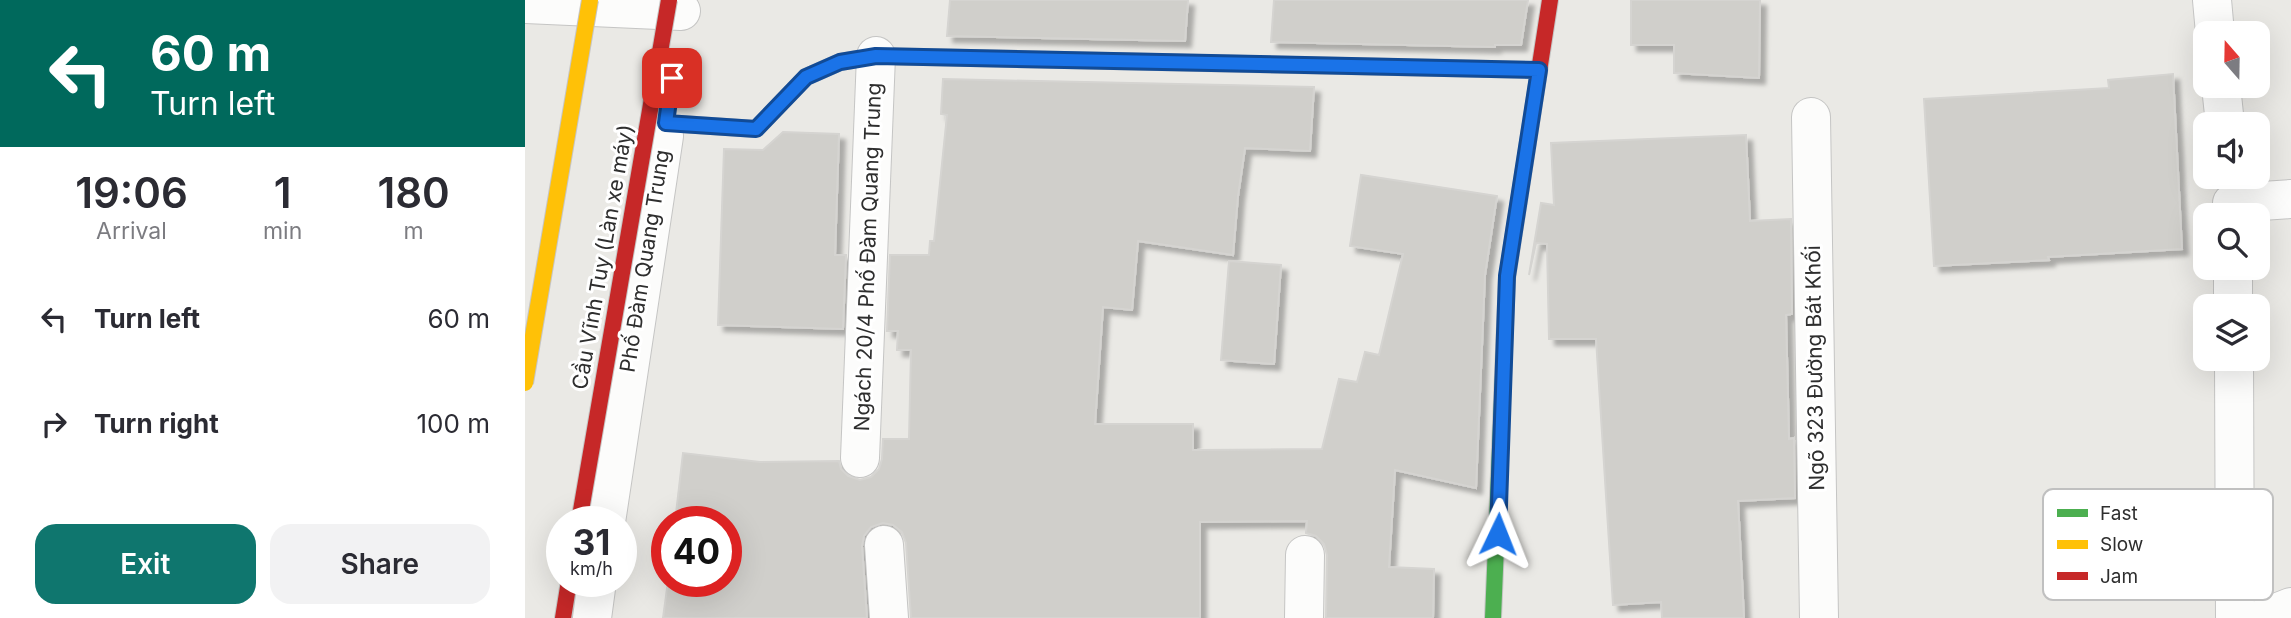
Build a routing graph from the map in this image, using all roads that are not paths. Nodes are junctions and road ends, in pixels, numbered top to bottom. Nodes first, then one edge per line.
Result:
1 (590, 0) edge
2 (1550, 0) edge
3 (2212, 0) edge
4 (525, 4) edge
5 (678, 4) edge
6 (2214, 21) edge
7 (876, 56) junction
8 (1539, 70) junction
9 (1811, 117) dead end
10 (666, 123) junction
11 (2232, 198) edge
12 (2291, 199) edge
13 (2234, 371) edge
14 (525, 383) edge
15 (860, 458) dead end
16 (2235, 489) edge
17 (582, 506) edge
18 (608, 506) edge
19 (884, 545) dead end
20 (1305, 555) dead end
21 (566, 597) edge
22 (595, 597) edge
23 (2235, 600) edge
24 (2291, 607) edge
25 (563, 618) edge
26 (592, 618) edge
27 (888, 618) edge
28 (1304, 618) edge
29 (1493, 618) edge
30 (1819, 618) edge
31 (2235, 618) edge
32 (2263, 618) edge

1 - 14 main road, bridge
2 - 8 main road
3 - 6 street
4 - 5 street
5 - 10 street, Phố Đàm Quang Trung
5 - 17 main road, Cầu Vĩnh Tuy (Làn xe máy), bridge
7 - 8 main road
7 - 10 main road
7 - 15 street, Ngách 20/4 Phố Đàm Quang Trung
8 - 29 main road
9 - 30 street, Ngõ 323 Đường Bát Khối
10 - 18 street, Phố Đàm Quang Trung
11 - 12 street
13 - 16 street
19 - 27 street
20 - 28 street
21 - 25 main road
22 - 26 street
23 - 31 street
24 - 32 street

